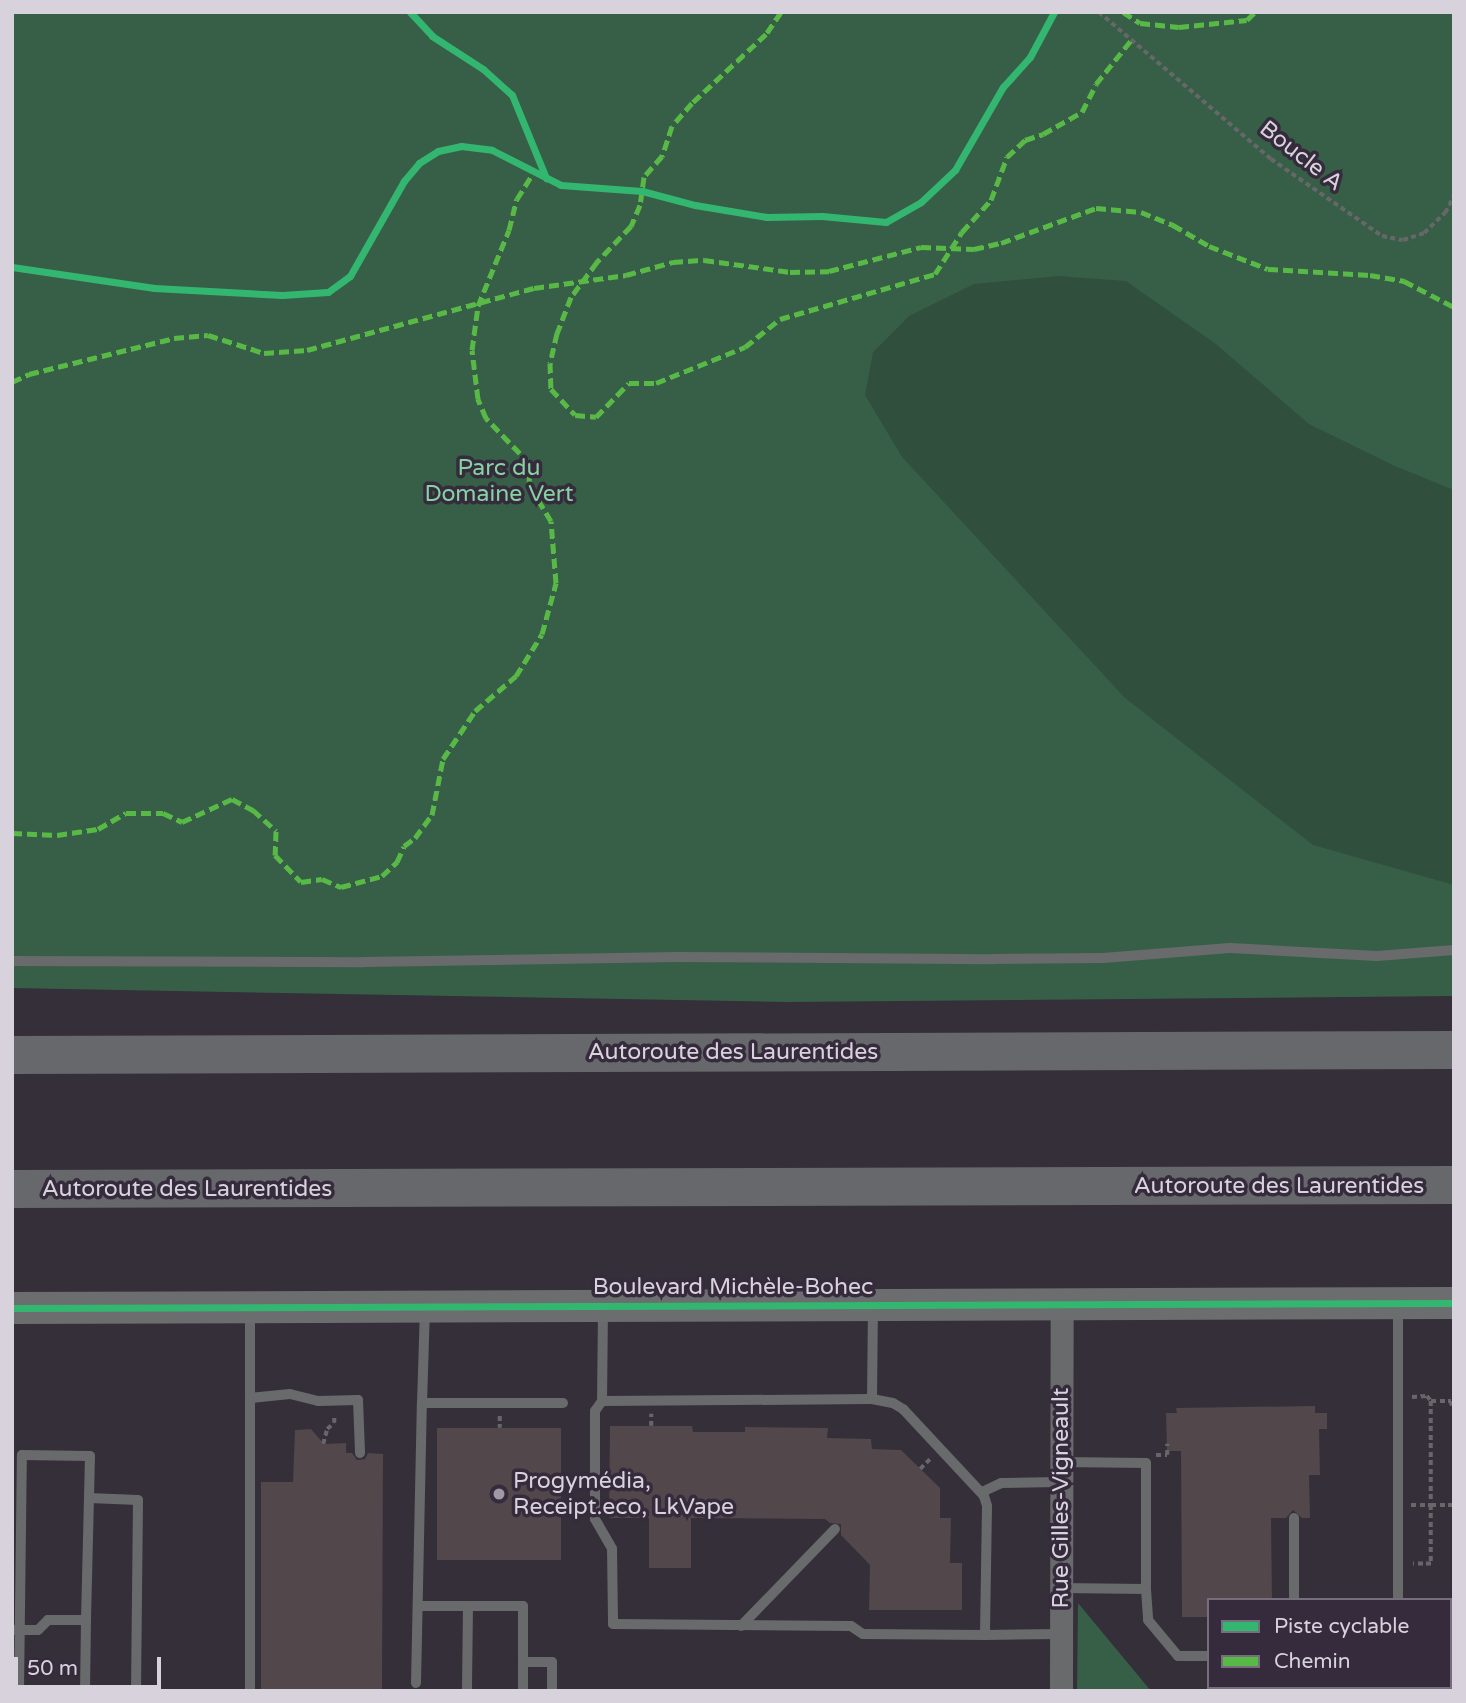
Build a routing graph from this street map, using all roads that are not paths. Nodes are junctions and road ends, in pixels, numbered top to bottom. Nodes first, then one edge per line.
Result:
1 (1454, 950) edge
2 (12, 961) edge
3 (1454, 1049) edge
4 (12, 1055) edge
5 (1454, 1185) edge
6 (12, 1189) edge
7 (1398, 1303) junction
8 (1454, 1303) edge
9 (873, 1305) junction
10 (1062, 1305) junction
11 (603, 1306) junction
12 (425, 1307) junction
13 (12, 1308) edge
14 (250, 1308) junction
15 (250, 1398) junction
16 (872, 1399) junction
17 (603, 1401) junction
18 (422, 1403) junction
19 (563, 1403) dead end
20 (360, 1453) dead end
21 (1061, 1472) junction
22 (982, 1492) junction
23 (89, 1498) junction
24 (1293, 1518) dead end
25 (835, 1529) dead end
26 (1061, 1588) junction
27 (1146, 1589) junction
28 (1294, 1598) edge
29 (1398, 1598) edge
30 (418, 1606) junction
31 (468, 1606) junction
32 (86, 1620) junction
33 (741, 1626) junction
34 (16, 1630) edge
35 (985, 1634) junction
36 (1061, 1634) junction
37 (1207, 1656) edge
38 (523, 1662) junction
39 (416, 1684) dead end
40 (19, 1691) edge
41 (85, 1691) edge
42 (136, 1691) edge
43 (250, 1691) edge
44 (467, 1691) edge
45 (523, 1691) edge
46 (552, 1691) edge
47 (1061, 1691) edge

1 - 2 lane
3 - 4 highway, Autoroute des Laurentides
5 - 6 highway, Autoroute des Laurentides
7 - 8 street, Boulevard Michèle-Bohec
7 - 10 street, Boulevard Michèle-Bohec
7 - 29 lane
9 - 10 street, Boulevard Michèle-Bohec
9 - 11 street, Boulevard Michèle-Bohec
9 - 16 lane
10 - 21 street, Rue Gilles-Vigneault
11 - 12 street, Boulevard Michèle-Bohec
11 - 17 lane
12 - 14 street, Boulevard Michèle-Bohec
12 - 18 lane
13 - 14 street, Boulevard Michèle-Bohec
14 - 15 lane
15 - 20 lane
15 - 43 lane
16 - 17 lane
16 - 22 lane
17 - 33 lane
18 - 19 lane
18 - 30 lane
21 - 22 lane
21 - 26 street, Rue Gilles-Vigneault
21 - 27 lane
22 - 35 lane
23 - 32 lane
23 - 34 lane
23 - 42 lane
24 - 28 lane
25 - 33 lane
26 - 27 lane
26 - 36 street, Rue Gilles-Vigneault
27 - 37 lane
30 - 31 lane
30 - 39 lane
31 - 38 lane
31 - 44 lane
32 - 34 lane
32 - 41 lane
33 - 35 lane
34 - 40 lane
35 - 36 lane
36 - 47 street, Rue Gilles-Vigneault
38 - 45 lane
38 - 46 lane

